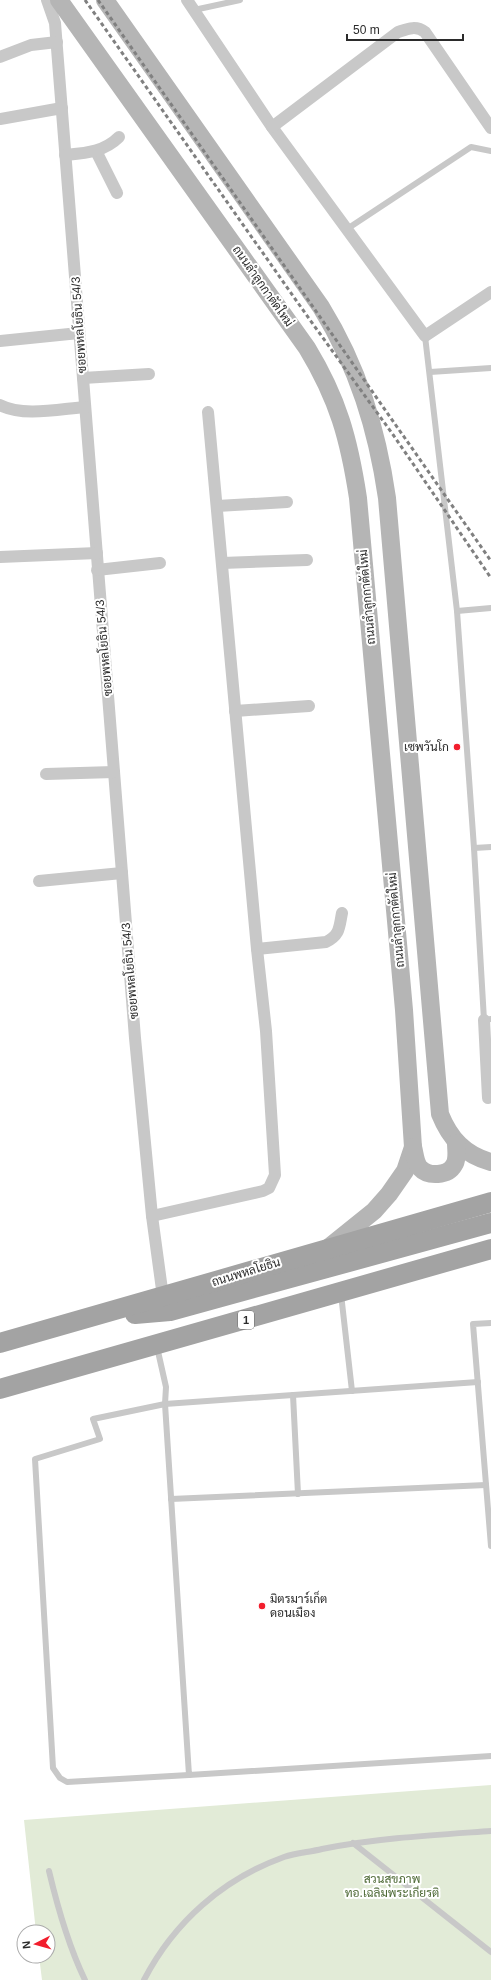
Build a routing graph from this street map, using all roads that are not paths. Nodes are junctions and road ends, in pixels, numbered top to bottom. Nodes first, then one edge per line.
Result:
1 (46, 0) edge
2 (59, 0) edge
3 (104, 0) edge
4 (240, 0) edge
5 (191, 5) edge
6 (57, 42) junction
7 (0, 56) edge
8 (62, 108) junction
9 (0, 119) edge
10 (272, 127) junction
11 (491, 128) edge
12 (119, 137) dead end
13 (96, 151) junction
14 (491, 151) edge
15 (65, 155) junction
16 (117, 193) dead end
17 (347, 229) junction
18 (491, 292) edge
19 (79, 334) junction
20 (425, 336) junction
21 (0, 341) edge
22 (491, 368) edge
23 (430, 372) junction
24 (149, 374) dead end
25 (83, 378) junction
26 (0, 405) edge
27 (85, 407) junction
28 (208, 412) dead end
29 (287, 502) dead end
30 (216, 506) junction
31 (96, 553) junction
32 (0, 557) edge
33 (307, 560) dead end
34 (160, 563) dead end
35 (222, 563) junction
36 (97, 570) junction
37 (491, 608) edge
38 (457, 611) junction
39 (309, 706) dead end
40 (235, 711) junction
41 (114, 772) junction
42 (46, 774) dead end
43 (491, 847) edge
44 (474, 848) junction
45 (122, 873) junction
46 (39, 881) dead end
47 (342, 913) dead end
48 (257, 949) junction
49 (488, 1019) edge
50 (488, 1098) dead end
51 (456, 1143) junction
52 (413, 1148) junction
53 (491, 1162) edge
54 (491, 1202) edge
55 (152, 1216) junction
56 (491, 1223) edge
57 (328, 1248) junction
58 (491, 1249) edge
59 (341, 1292) junction
60 (163, 1297) junction
61 (91, 1317) junction
62 (491, 1323) edge
63 (0, 1343) edge
64 (157, 1346) junction
65 (478, 1382) junction
66 (0, 1389) edge
67 (352, 1391) junction
68 (293, 1395) junction
69 (165, 1404) junction
70 (483, 1450) junction
71 (491, 1450) edge
72 (486, 1485) junction
73 (298, 1494) junction
74 (171, 1499) junction
75 (491, 1546) edge
76 (491, 1756) edge
77 (189, 1775) junction
78 (491, 1831) edge
79 (353, 1843) junction
80 (49, 1871) dead end
81 (491, 1952) edge
82 (84, 1980) edge
83 (144, 1980) edge

1 - 6 street, ซอยพหลโยธิน 54/3
2 - 52 main road, ถนนลำลูกกาตัดใหม่
3 - 51 main road
4 - 5 lane
5 - 10 street
6 - 7 street
6 - 8 street, ซอยพหลโยธิน 54/3
8 - 9 street
8 - 15 street, ซอยพหลโยธิน 54/3
10 - 11 street
10 - 17 street
12 - 13 street
13 - 15 street
13 - 16 street
14 - 17 lane
15 - 19 street, ซอยพหลโยธิน 54/3
17 - 20 street
18 - 20 street
19 - 21 street
19 - 25 street, ซอยพหลโยธิน 54/3
20 - 23 lane
22 - 23 lane
23 - 38 lane
24 - 25 street
25 - 27 street, ซอยพหลโยธิน 54/3
26 - 27 street
27 - 31 street, ซอยพหลโยธิน 54/3
28 - 30 street
29 - 30 street
30 - 35 street
31 - 32 street
31 - 36 street, ซอยพหลโยธิน 54/3
33 - 35 street
34 - 36 street
35 - 40 street
36 - 41 street, ซอยพหลโยธิน 54/3
37 - 38 lane
38 - 44 lane
39 - 40 street
40 - 48 street
41 - 42 street
41 - 45 street, ซอยพหลโยธิน 54/3
43 - 44 lane
44 - 49 lane
45 - 46 street
45 - 55 street, ซอยพหลโยธิน 54/3
47 - 48 street
48 - 55 street
49 - 50 street
51 - 52 main road
51 - 53 main road
52 - 57 main road, ถนนลำลูกกาตัดใหม่
54 - 57 main road, ถนนพหลโยธิน
55 - 60 street, ซอยพหลโยธิน 54/3
56 - 61 main road
57 - 60 main road, ถนนพหลโยธิน
58 - 59 main road, 1
59 - 64 main road, 1
59 - 67 lane
60 - 61 main road, ถนนพหลโยธิน
61 - 63 main road, ถนนพหลโยธิน
62 - 65 lane
64 - 66 main road, 1
64 - 69 lane
65 - 67 lane
65 - 70 lane
67 - 68 lane
68 - 69 lane
68 - 73 lane
69 - 74 lane
69 - 77 lane
70 - 71 lane
70 - 72 lane
72 - 73 lane
72 - 75 lane
73 - 74 lane
74 - 77 lane
76 - 77 lane
78 - 79 lane
79 - 81 lane
79 - 83 lane
80 - 82 lane

